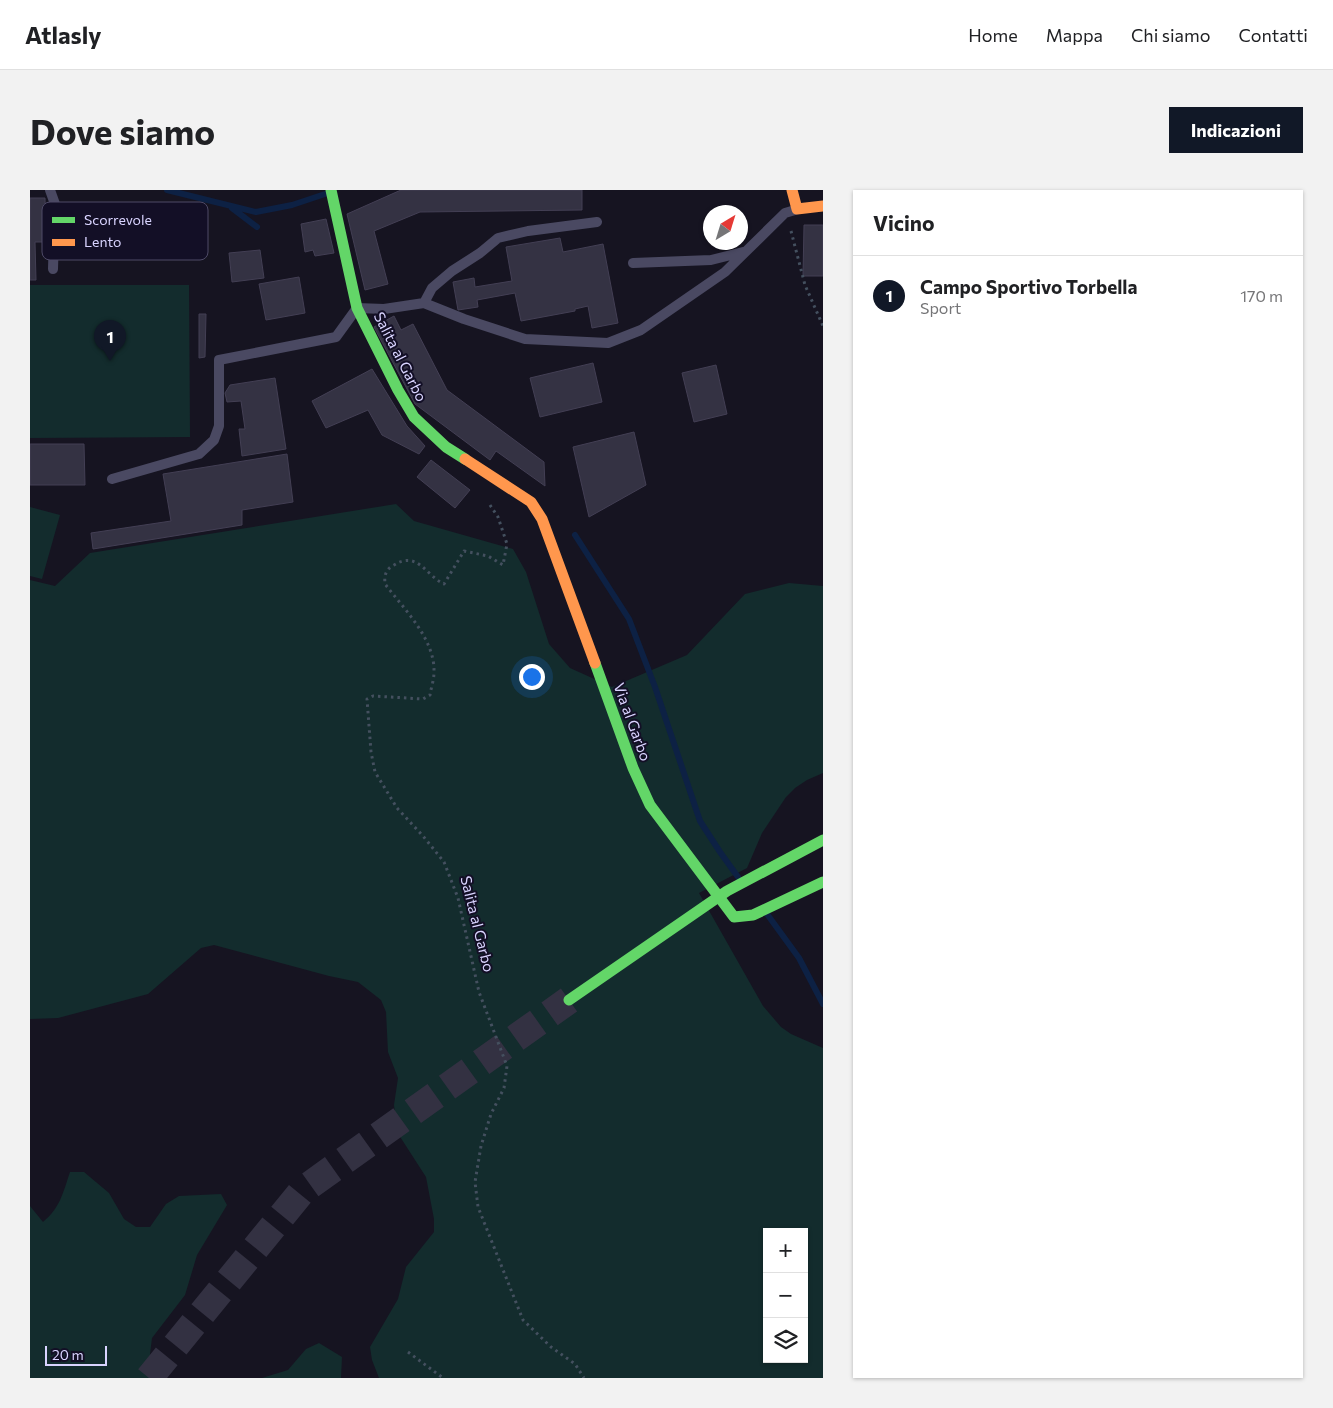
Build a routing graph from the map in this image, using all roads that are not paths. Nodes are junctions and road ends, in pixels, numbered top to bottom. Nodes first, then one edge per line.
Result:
1 (50, 190) edge
2 (330, 190) edge
3 (793, 193) edge
4 (54, 202) edge
5 (823, 206) edge
6 (797, 209) junction
7 (597, 222) dead end
8 (745, 252) junction
9 (53, 260) edge
10 (633, 264) dead end
11 (53, 269) dead end
12 (424, 303) junction
13 (358, 308) junction
14 (465, 459) joint
15 (112, 479) dead end
16 (823, 840) edge
17 (823, 882) edge
18 (569, 1000) tunnel mouth

1 - 4 lane
2 - 13 main road, Salita al Garbo
3 - 6 main road
5 - 6 main road
6 - 8 lane
7 - 12 lane
8 - 10 lane
8 - 12 lane
9 - 11 lane
12 - 13 lane
13 - 14 main road, Salita al Garbo
13 - 15 lane
14 - 17 main road, Via al Garbo
16 - 18 main road, bridge

